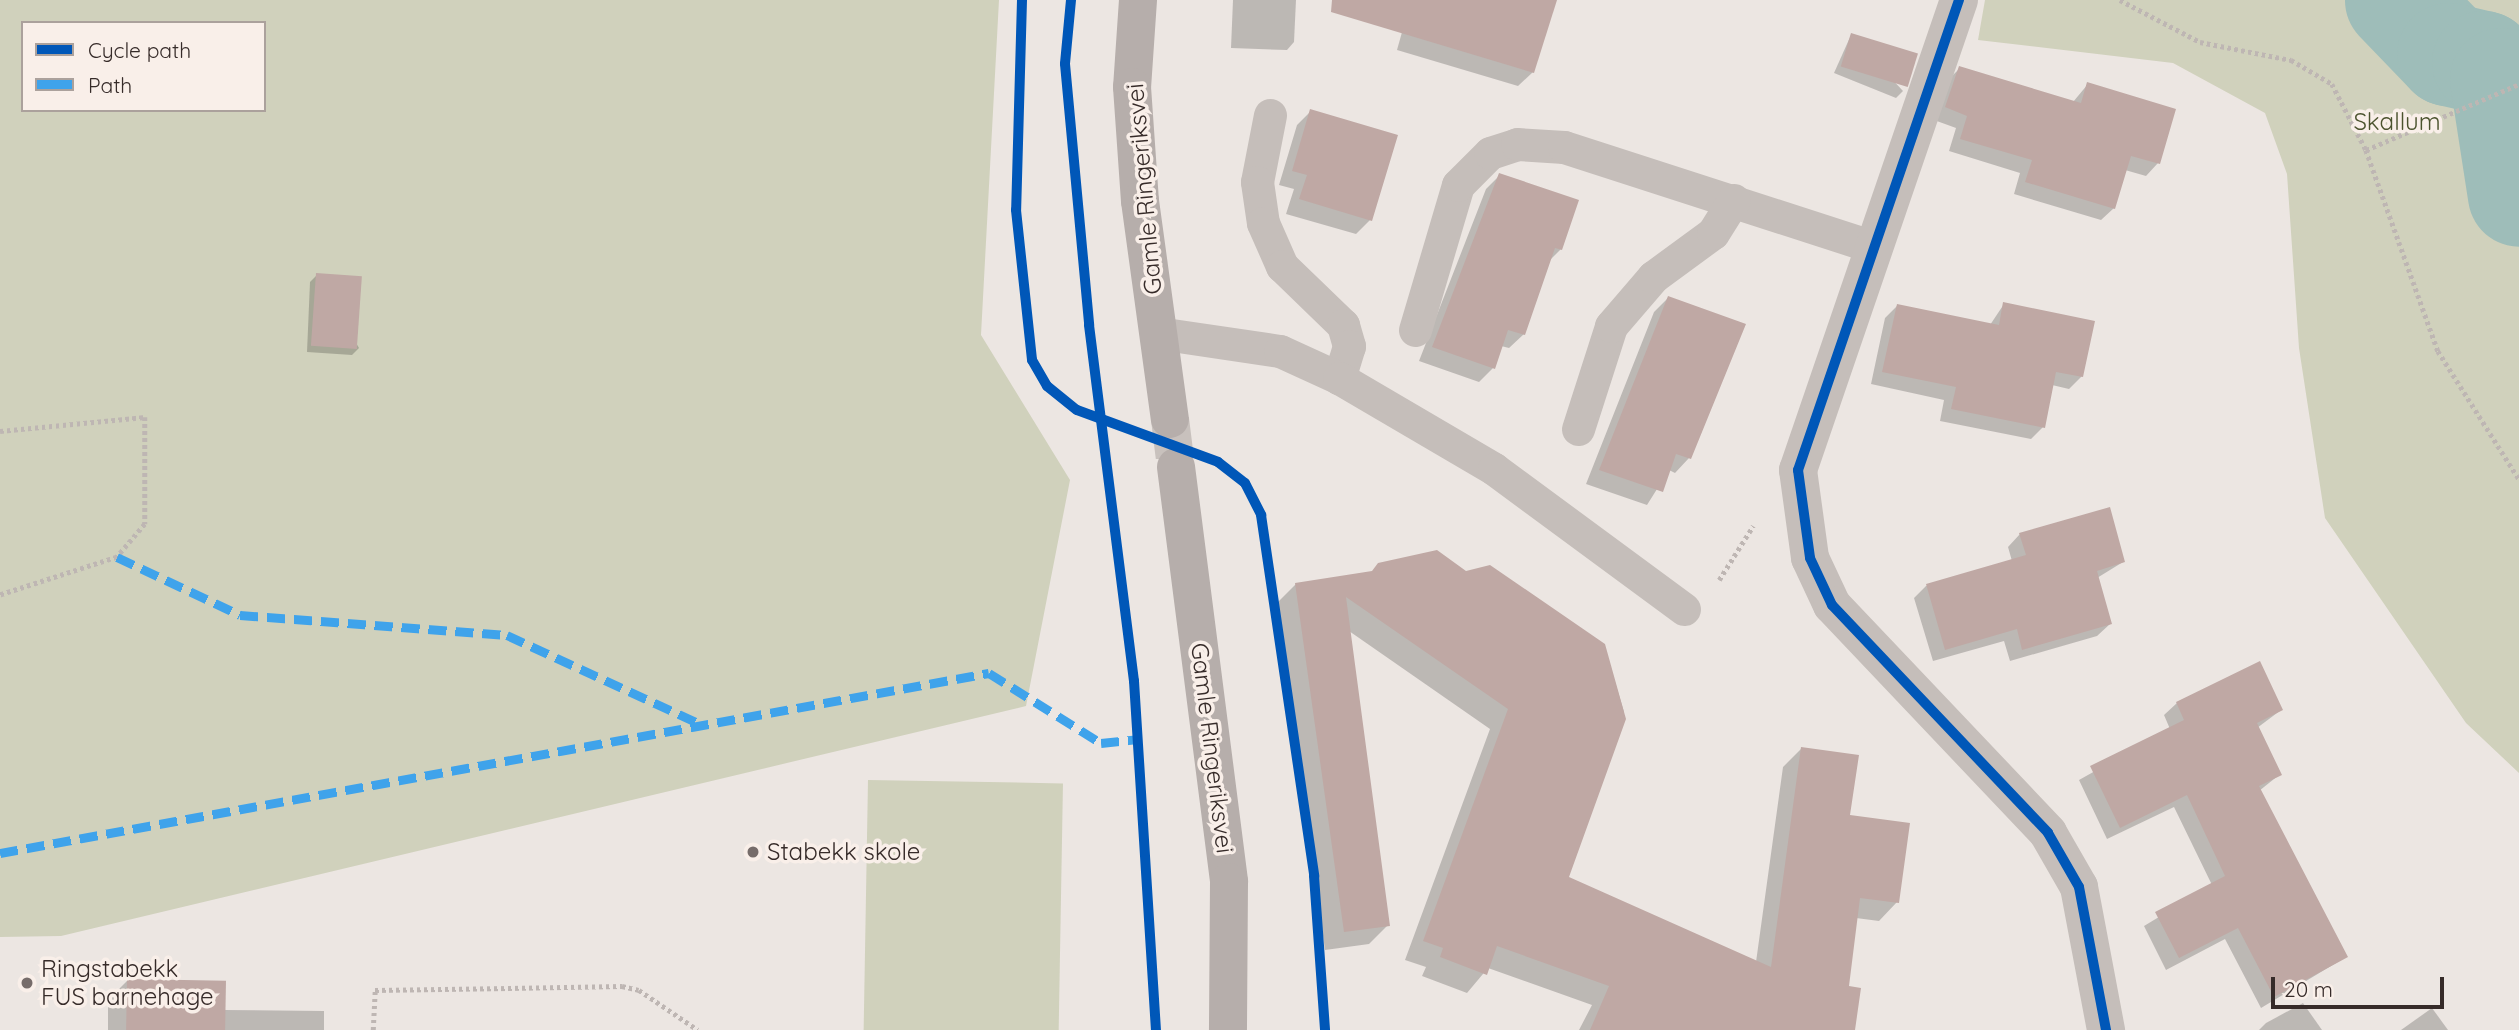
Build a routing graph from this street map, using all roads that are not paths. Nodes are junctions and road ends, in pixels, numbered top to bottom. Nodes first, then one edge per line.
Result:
1 (1138, 0) edge
2 (1959, 0) edge
3 (1270, 115) dead end
4 (1734, 200) junction
5 (1870, 246) junction
6 (1415, 330) dead end
7 (1158, 333) junction
8 (1339, 378) junction
9 (1170, 419) tunnel mouth
10 (1578, 429) dead end
11 (1175, 467) tunnel mouth
12 (1684, 609) road end
13 (1228, 1030) edge
14 (2106, 1030) edge

1 - 7 main road, Gamle Ringeriksvei
2 - 5 street
3 - 8 lane
4 - 5 lane
4 - 6 lane
4 - 10 lane
5 - 14 street
7 - 8 lane
7 - 9 main road, Gamle Ringeriksvei
8 - 12 lane
11 - 13 main road, Gamle Ringeriksvei

